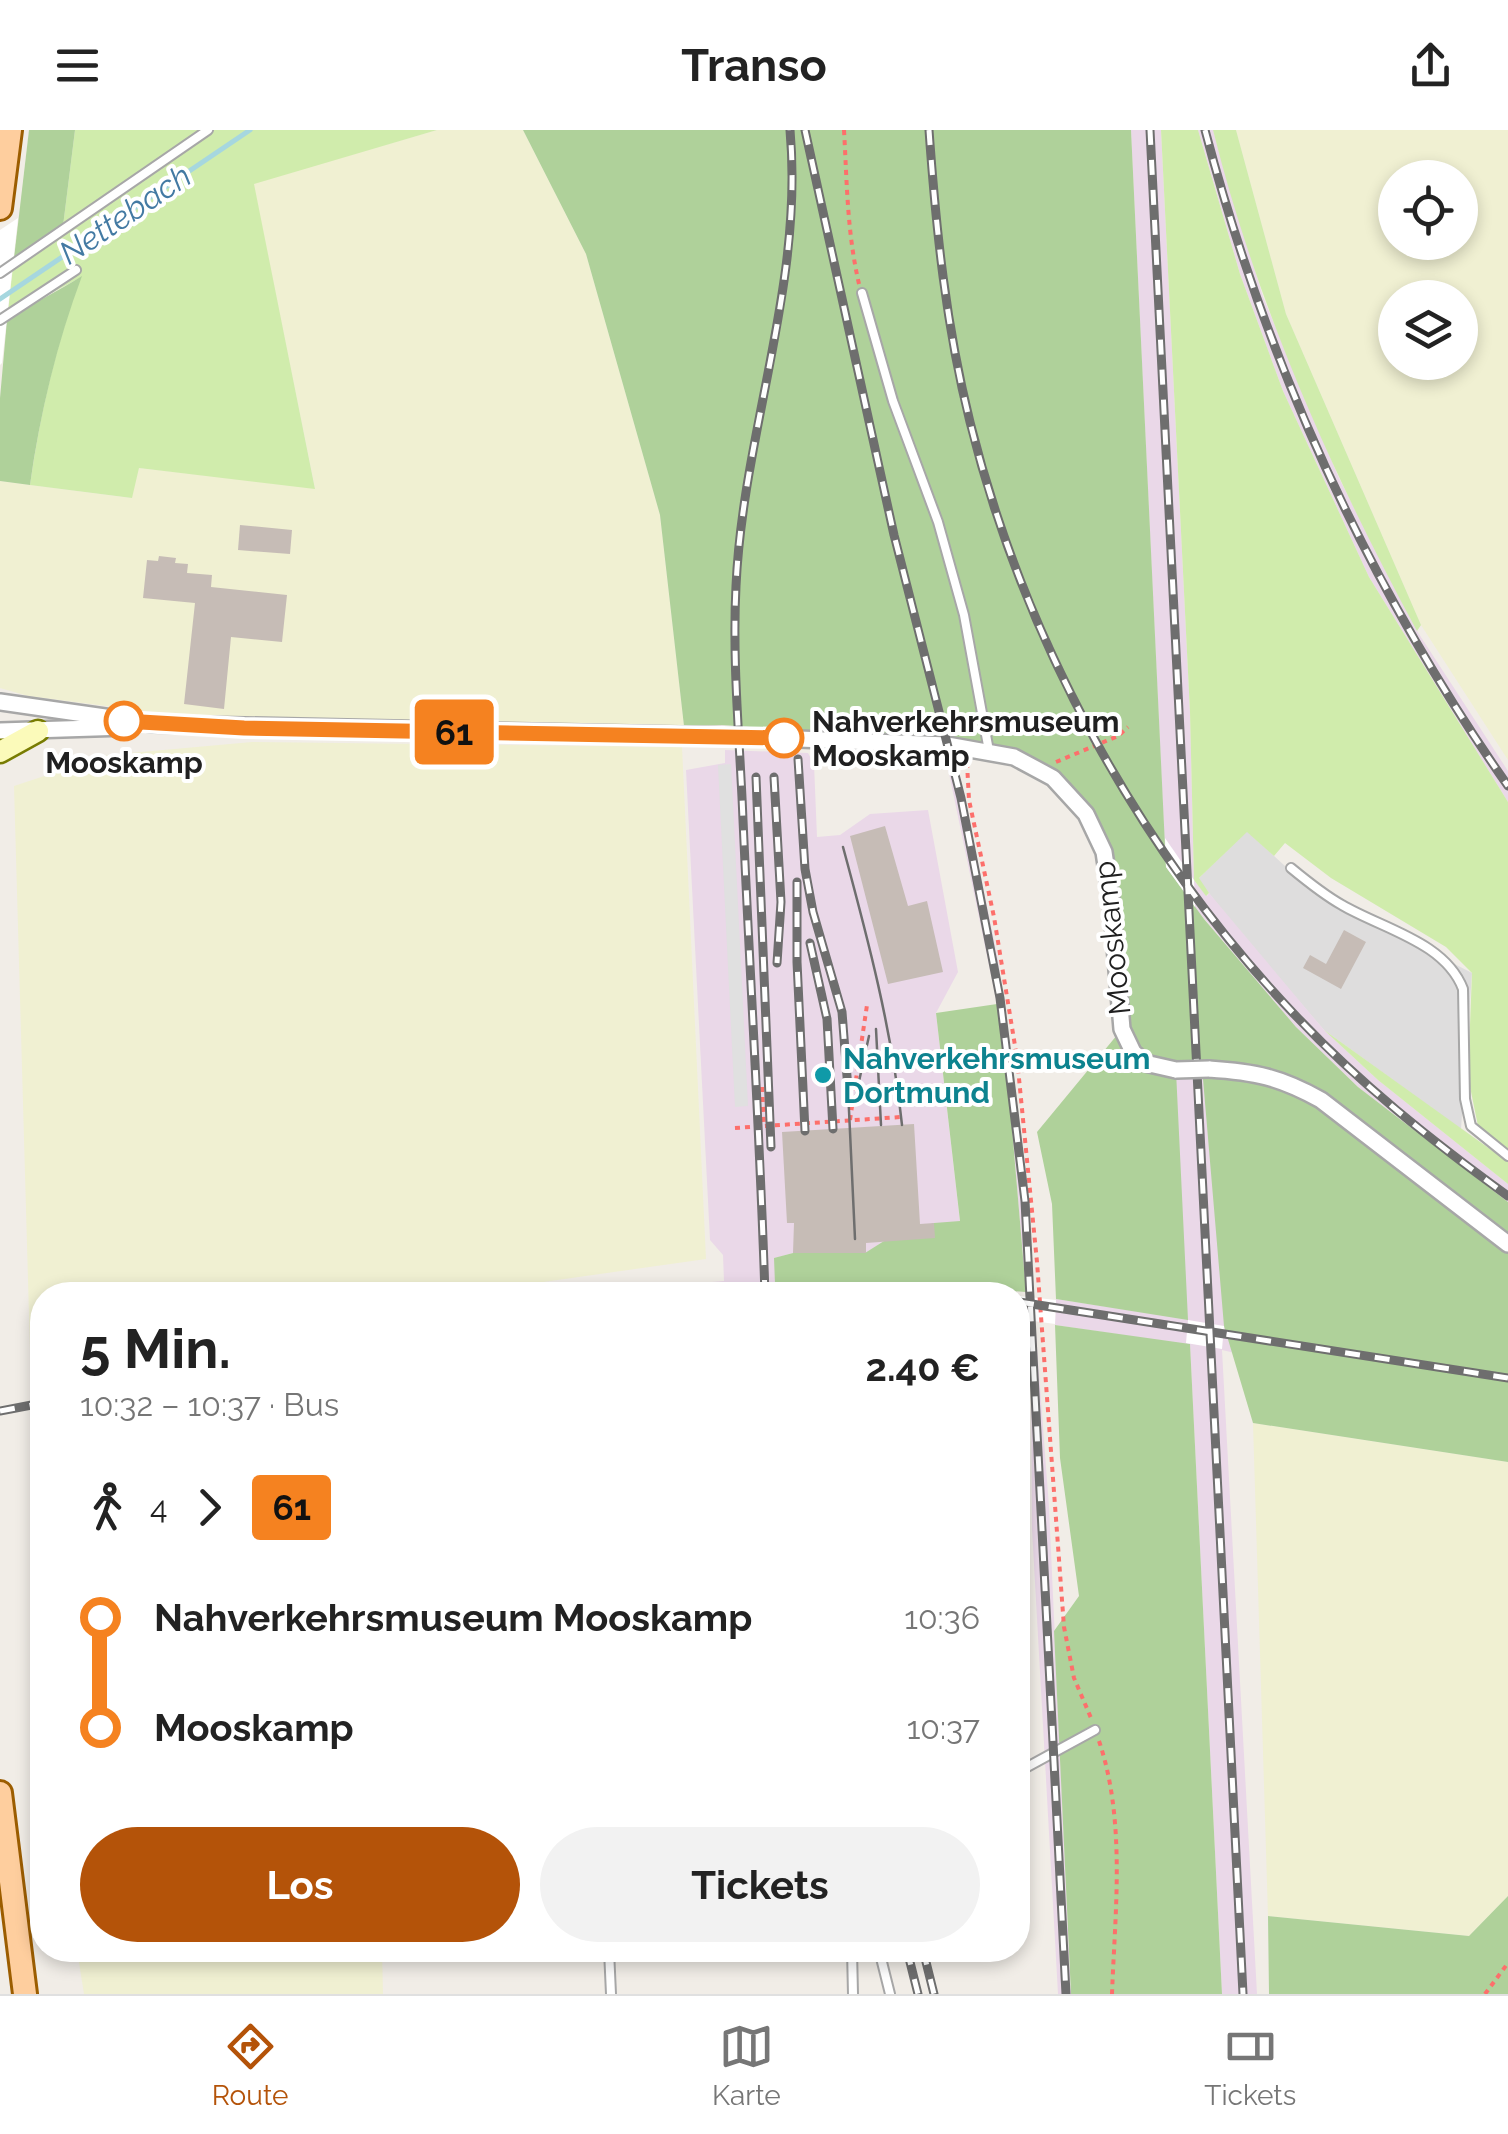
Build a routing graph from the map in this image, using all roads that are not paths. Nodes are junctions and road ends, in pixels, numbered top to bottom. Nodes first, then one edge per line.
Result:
1 (10, 130) edge
2 (208, 130) edge
3 (0, 208) edge
4 (76, 270) dead end
5 (0, 273) edge
6 (862, 293) road end
7 (0, 320) edge
8 (0, 702) edge
9 (144, 723) junction
10 (0, 731) edge
11 (38, 731) junction
12 (989, 751) junction
13 (0, 752) edge
14 (1291, 868) dead end
15 (1508, 1156) edge
16 (1508, 1244) edge
17 (1095, 1730) road end
18 (1030, 1765) edge
19 (0, 1793) edge
20 (610, 1962) edge
21 (852, 1962) edge
22 (882, 1962) edge
23 (24, 1994) edge
24 (611, 1994) edge
25 (853, 1994) edge
26 (890, 1994) edge

1 - 3 main road
2 - 5 lane
4 - 7 lane
6 - 12 lane
8 - 9 street, Mooskamp
9 - 11 street, Mooskamp
9 - 12 street, Mooskamp
10 - 11 street, Mooskamp
11 - 13 street
12 - 16 street, Mooskamp, bridge
14 - 15 lane
17 - 18 lane
19 - 23 main road
20 - 24 lane
21 - 25 lane
22 - 26 lane

